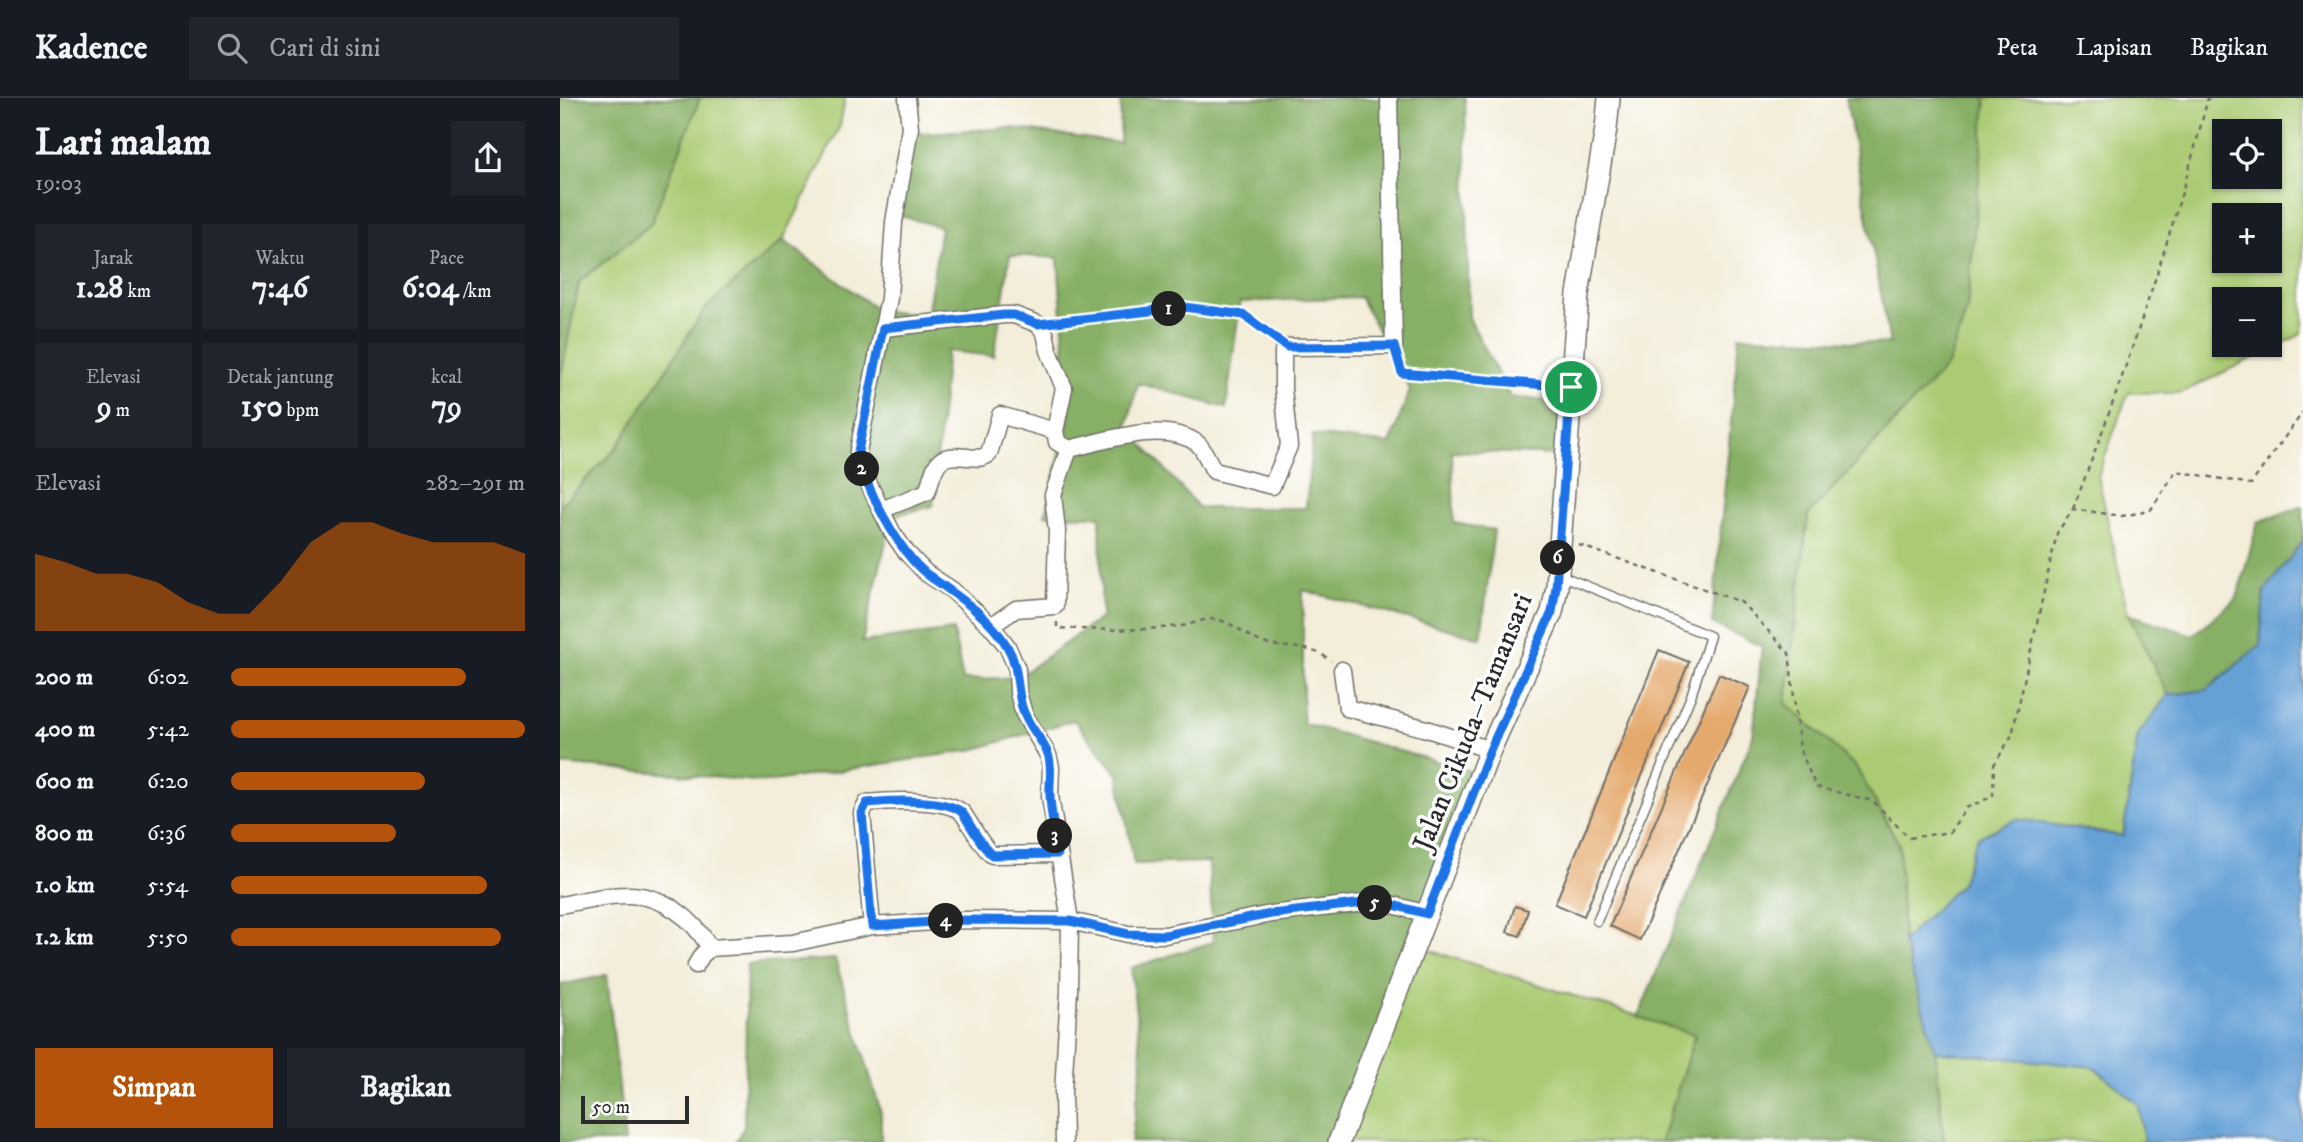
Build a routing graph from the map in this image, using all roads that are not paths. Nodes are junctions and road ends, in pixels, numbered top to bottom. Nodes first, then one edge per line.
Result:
1 (907, 98) edge
2 (1389, 98) edge
3 (1609, 98) edge
4 (883, 328) junction
5 (1055, 431) junction
6 (1069, 449) junction
7 (881, 510) junction
8 (1557, 574) junction
9 (991, 626) junction
10 (1342, 670) road end
11 (1490, 750) junction
12 (1058, 854) junction
13 (560, 905) edge
14 (1427, 914) junction
15 (1070, 921) junction
16 (1597, 921) dead end
17 (872, 926) junction
18 (710, 948) junction
19 (696, 965) dead end
20 (1064, 1142) edge
21 (1339, 1142) edge

1 - 4 street
2 - 6 street
3 - 8 street, Jalan Cikuda–Tamansari
4 - 5 street
4 - 7 street
5 - 6 street
5 - 7 street
6 - 9 street
7 - 9 street
8 - 11 street, Jalan Cikuda–Tamansari
8 - 16 lane
9 - 12 street
10 - 11 street
11 - 14 street, Jalan Cikuda–Tamansari
12 - 15 street
12 - 17 street
13 - 18 street
14 - 15 street
14 - 21 street, Jalan Cikuda–Tamansari
15 - 17 street
15 - 20 street
17 - 18 street
18 - 19 street

